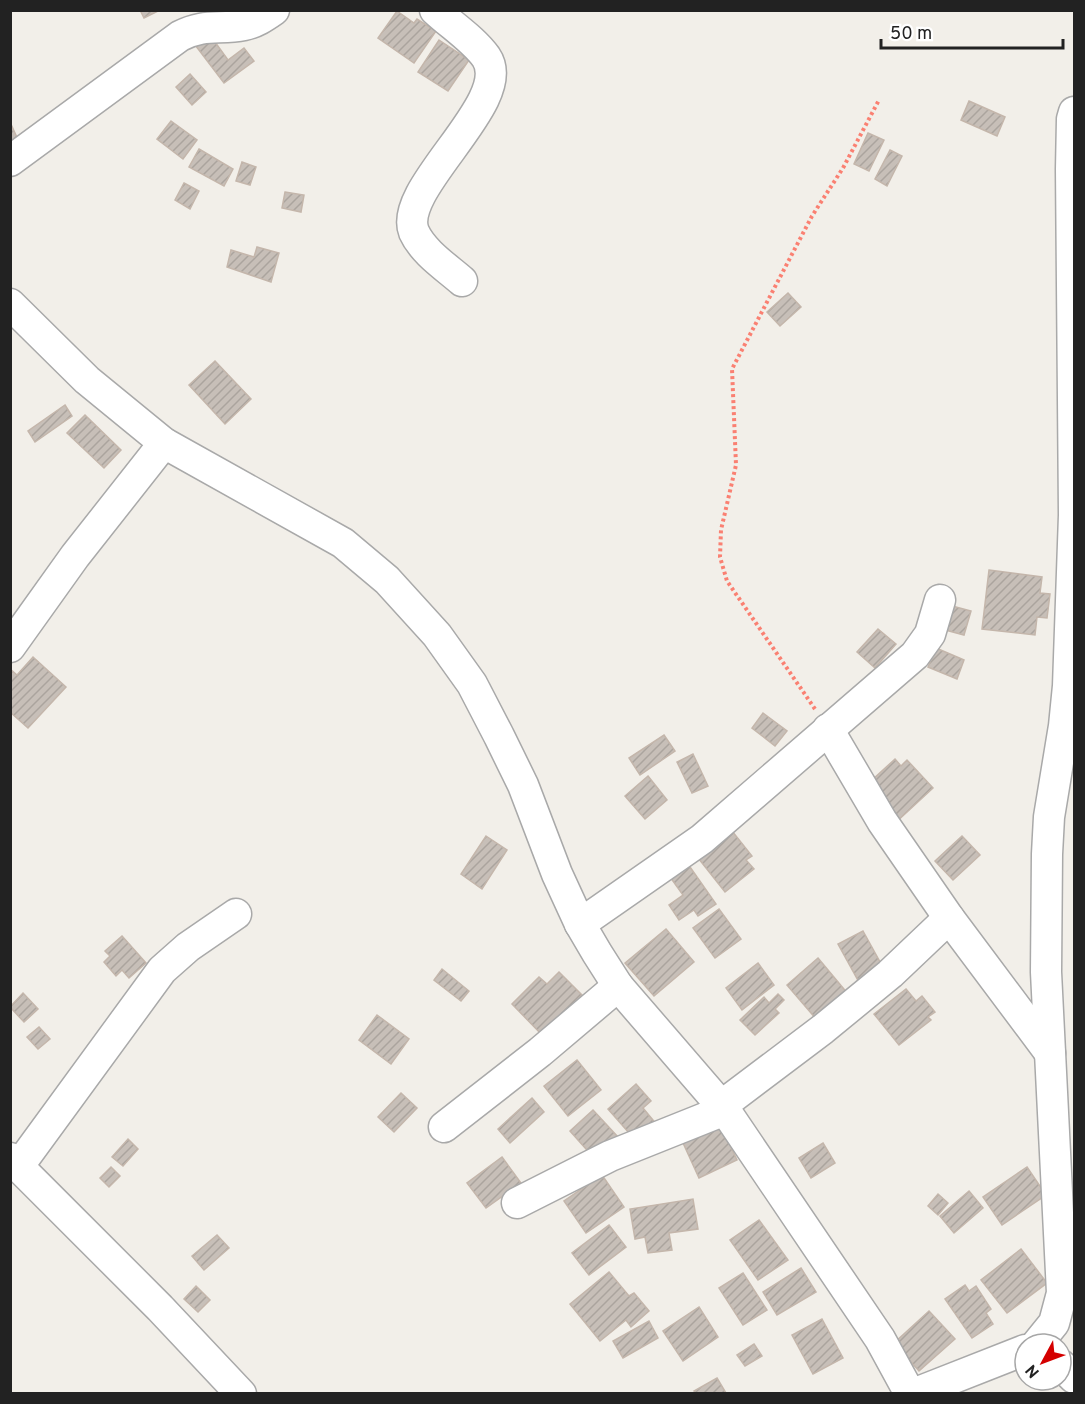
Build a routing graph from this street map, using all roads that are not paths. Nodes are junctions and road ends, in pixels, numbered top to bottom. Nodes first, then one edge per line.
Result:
1 (274, 10) edge
2 (435, 10) edge
3 (1074, 112) edge
4 (10, 161) edge
5 (462, 281) dead end
6 (10, 304) edge
7 (164, 443) junction
8 (940, 600) dead end
9 (10, 647) edge
10 (828, 729) junction
11 (236, 914) dead end
12 (949, 918) junction
13 (580, 924) junction
14 (618, 986) junction
15 (1050, 1053) junction
16 (723, 1108) junction
17 (444, 1127) dead end
18 (14, 1162) edge
19 (517, 1203) dead end
20 (1046, 1332) edge
21 (1013, 1354) edge
22 (241, 1394) edge
23 (912, 1394) edge

1 - 4 street
2 - 5 street
3 - 15 street
6 - 7 street
7 - 9 street
7 - 13 street
8 - 10 street
10 - 12 street
10 - 13 street
11 - 18 street
12 - 15 street
12 - 16 street
13 - 14 street
14 - 16 street
14 - 17 street
15 - 20 street
16 - 19 street
16 - 23 street
18 - 22 street
21 - 23 street

